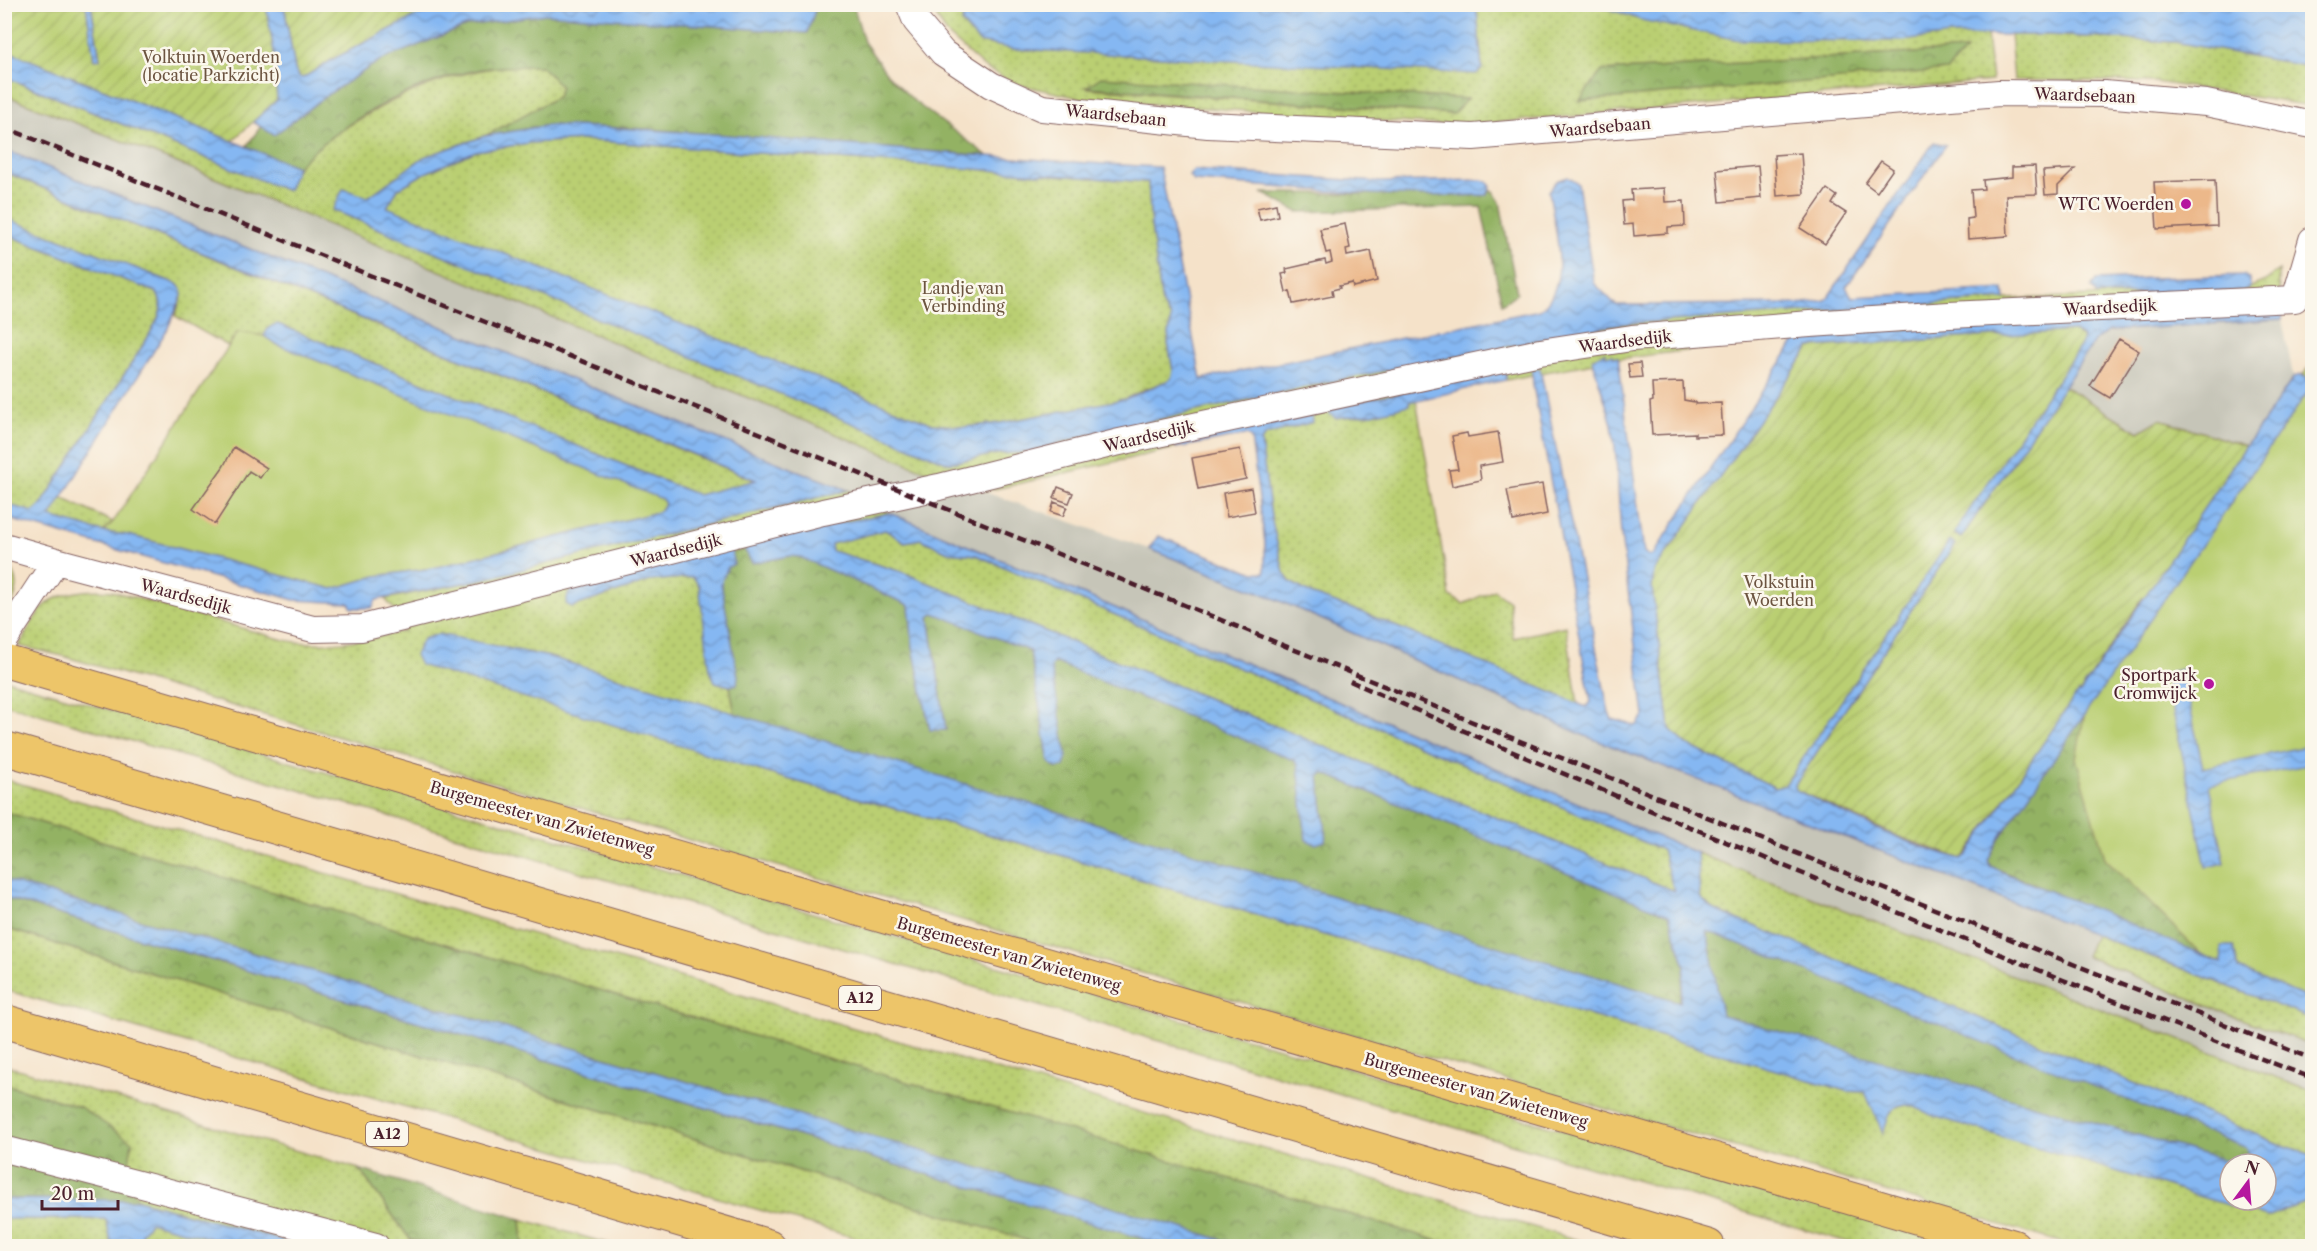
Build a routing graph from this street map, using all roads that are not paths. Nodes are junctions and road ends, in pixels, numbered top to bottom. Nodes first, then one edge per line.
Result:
1 (913, 13) edge
2 (2313, 125) edge
3 (2313, 240) edge
4 (4, 546) edge
5 (56, 561) junction
6 (4, 640) edge
7 (4, 661) edge
8 (8, 749) edge
9 (4, 1022) edge
10 (4, 1149) edge
11 (376, 1246) edge
12 (769, 1246) edge
13 (1708, 1246) edge
14 (2014, 1246) edge

1 - 2 street, Waardsebaan
3 - 5 street, Waardsedijk
4 - 5 street
5 - 6 street
7 - 14 main road, Burgemeester van Zwietenweg
8 - 13 highway, A12
9 - 12 highway, A12
10 - 11 street

